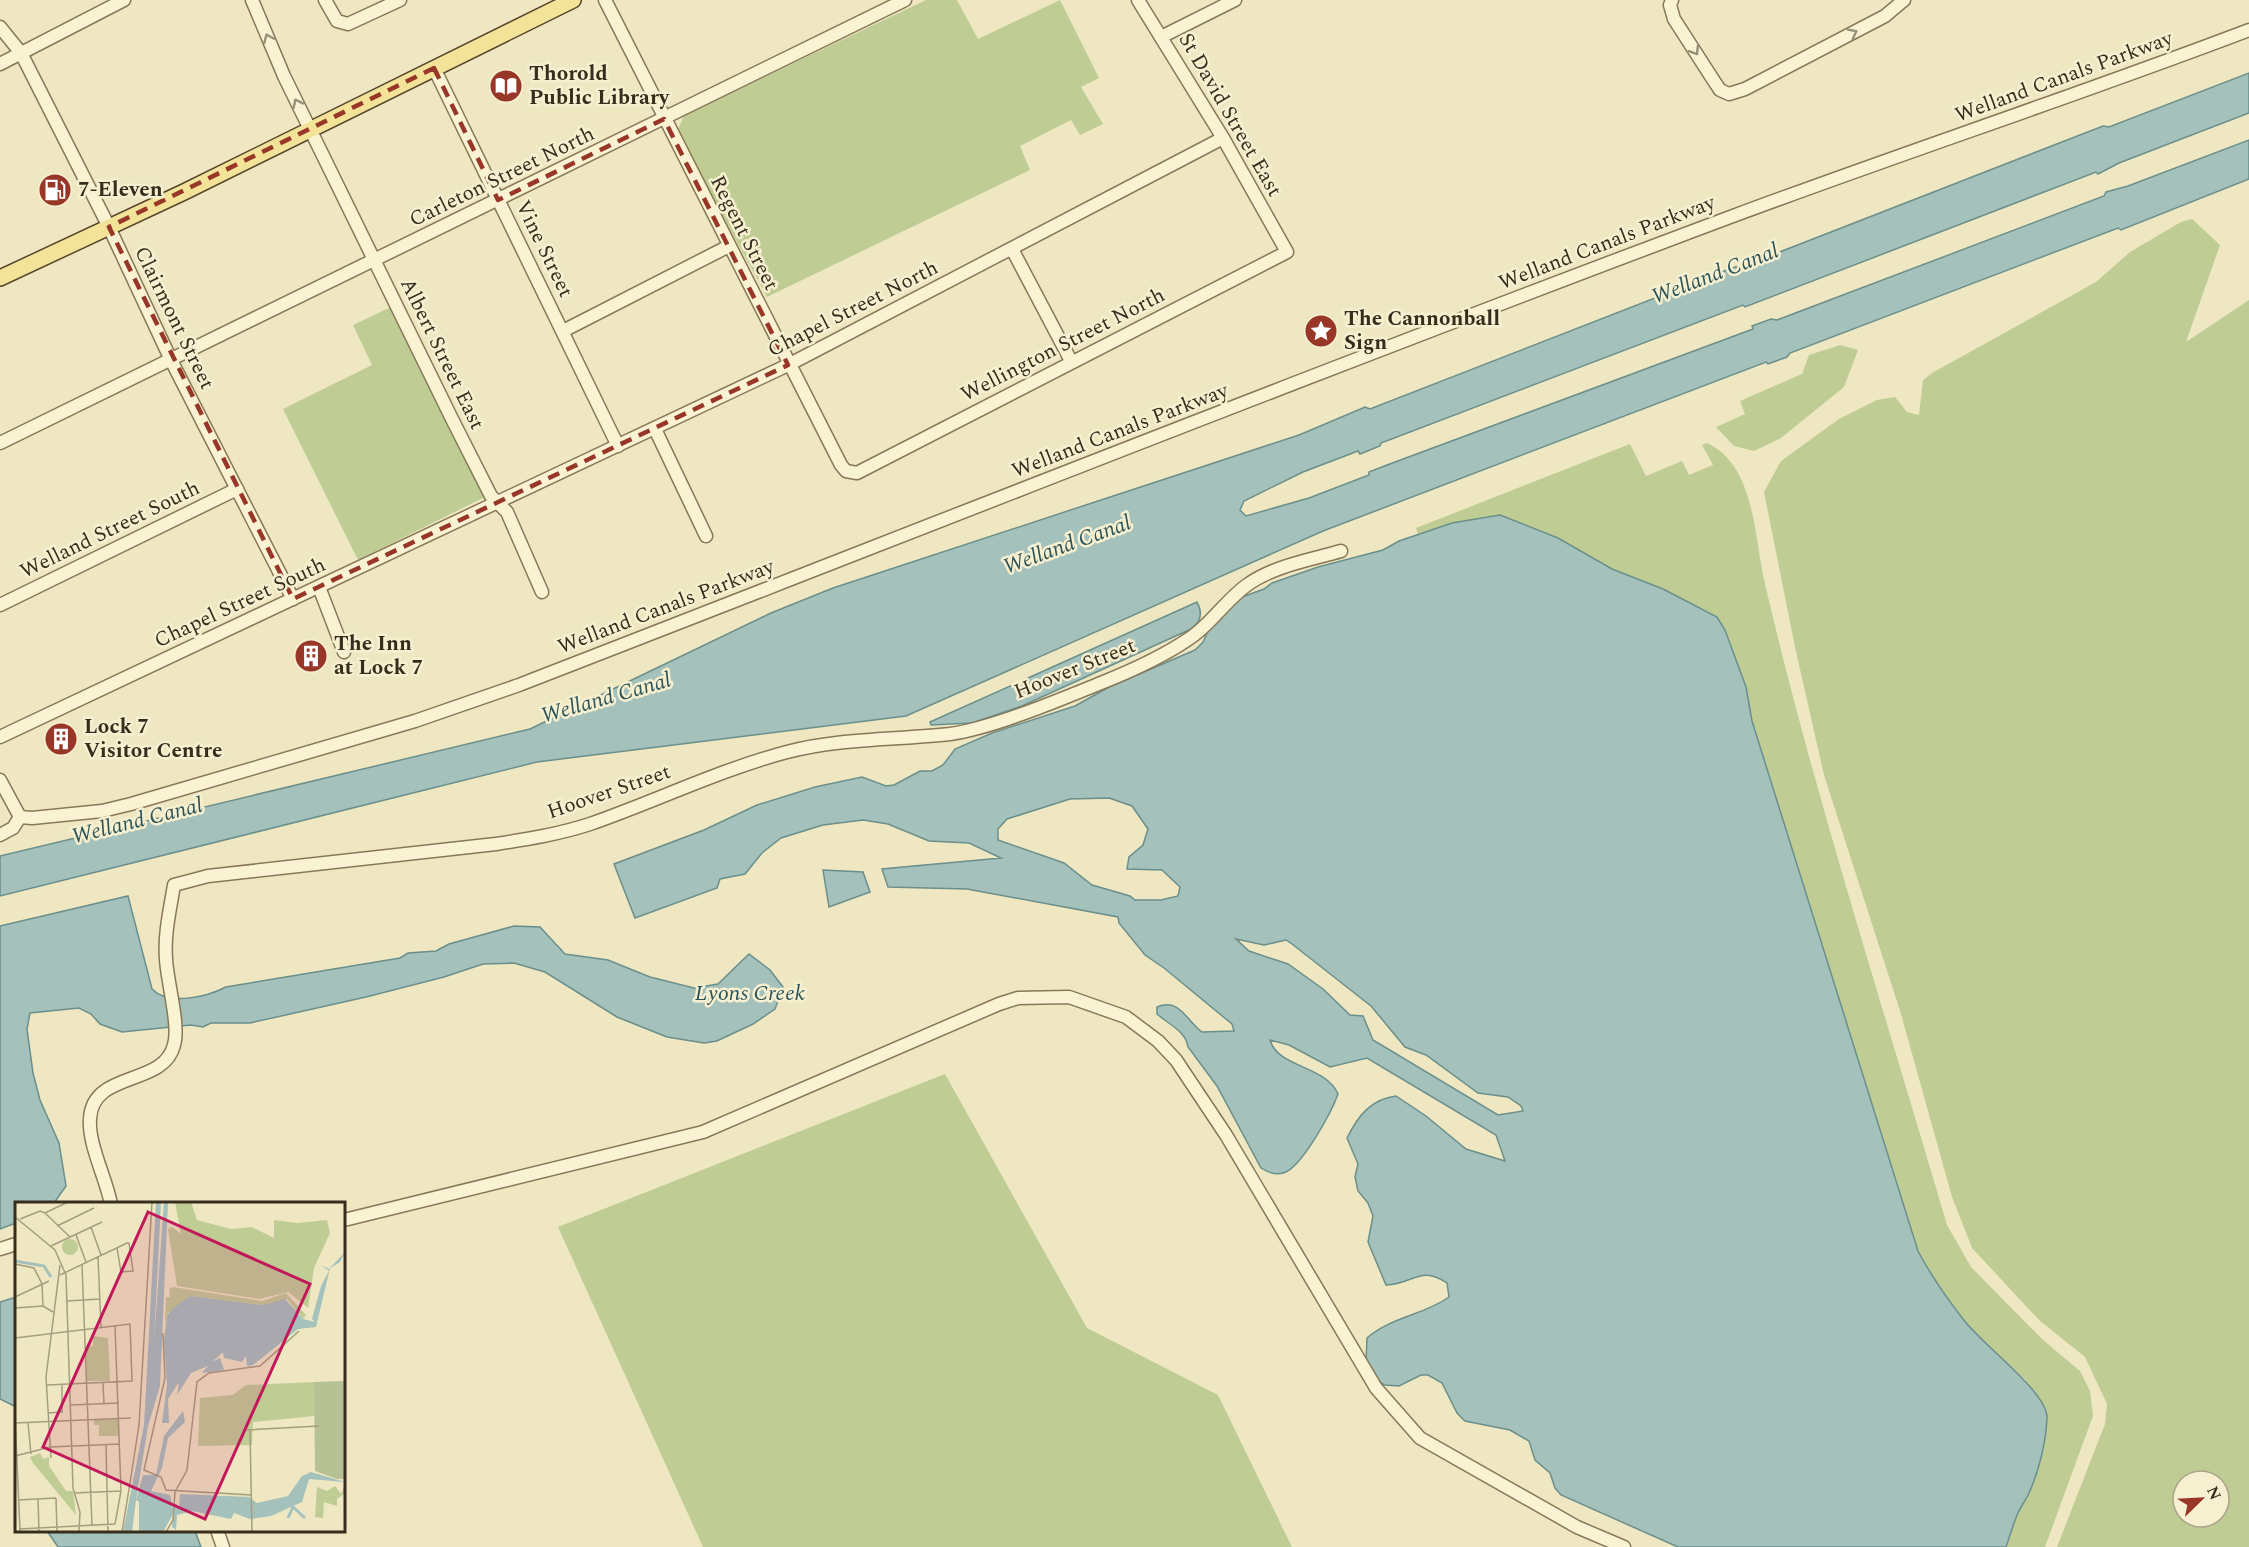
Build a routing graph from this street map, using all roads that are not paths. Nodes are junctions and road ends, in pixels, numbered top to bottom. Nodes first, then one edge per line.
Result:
1 (124, 0) edge
2 (252, 0) edge
3 (325, 0) edge
4 (400, 0) edge
5 (573, 0) edge
6 (605, 0) edge
7 (905, 0) edge
8 (1138, 0) edge
9 (1235, 0) edge
10 (1672, 0) edge
11 (1904, 0) edge
12 (0, 27) edge
13 (2249, 30) edge
14 (1161, 36) junction
15 (21, 53) junction
16 (0, 64) edge
17 (434, 68) junction
18 (664, 119) junction
19 (311, 130) junction
20 (1223, 138) junction
21 (498, 200) junction
22 (109, 227) junction
23 (729, 246) junction
24 (1012, 249) junction
25 (1287, 252) joint
26 (375, 261) junction
27 (0, 278) edge
28 (563, 331) junction
29 (171, 360) junction
30 (1071, 361) junction
31 (788, 365) junction
32 (655, 429) junction
33 (0, 443) edge
34 (618, 446) junction
35 (857, 473) joint
36 (237, 489) junction
37 (497, 504) junction
38 (706, 536) dead end
39 (1341, 551) dead end
40 (320, 587) junction
41 (542, 592) dead end
42 (293, 599) junction
43 (0, 605) edge
44 (344, 652) dead end
45 (0, 737) edge
46 (2, 785) edge
47 (17, 813) junction
48 (0, 835) edge
49 (111, 1202) edge
50 (345, 1220) edge
51 (15, 1244) edge
52 (0, 1249) edge
53 (218, 1532) edge
54 (223, 1547) edge
55 (1624, 1547) edge

1 - 15 street
19 -> 2 street, Albert Street East
3 - 4 street
5 - 17 main road
6 - 18 street, Regent Street
7 - 18 street, Carleton Street North
8 - 14 street, St David Street East
9 - 14 street
10 -> 11 street
12 - 15 street, Clairmont Street
13 - 47 street, Welland Canals Parkway
14 - 20 street, St David Street East
15 - 16 street
15 - 22 street, Clairmont Street
17 - 19 main road
17 - 21 street, Vine Street
18 - 21 street, Carleton Street North
18 - 23 street, Regent Street
19 - 22 main road
19 - 26 street, Albert Street East
20 - 24 street, Chapel Street North
20 - 25 street, St David Street East
21 - 26 street, Carleton Street North
21 - 28 street, Vine Street
22 - 27 main road
22 - 29 street, Clairmont Street
23 - 28 street
23 - 31 street, Regent Street
24 - 30 street
24 - 31 street, Chapel Street North
25 - 30 street, Wellington Street North
26 - 29 street, Carleton Street North
26 - 37 street, Albert Street East
28 - 34 street, Vine Street
29 - 33 street, Carleton Street North
29 - 36 street, Clairmont Street
30 - 35 street, Wellington Street North
31 - 32 street, Chapel Street North
31 - 35 street, Regent Street
32 - 34 street, Chapel Street North
32 - 38 street
34 - 37 street, Chapel Street North
36 - 42 street, Clairmont Street
36 - 43 street, Welland Street South
37 - 40 street, Chapel Street South
37 - 41 street, Albert Street East
39 - 49 street, Hoover Street
40 - 42 street, Chapel Street South
40 - 44 street
42 - 45 street, Chapel Street South
46 - 47 street
47 - 48 street
50 - 55 street
51 - 52 street
53 - 54 street

